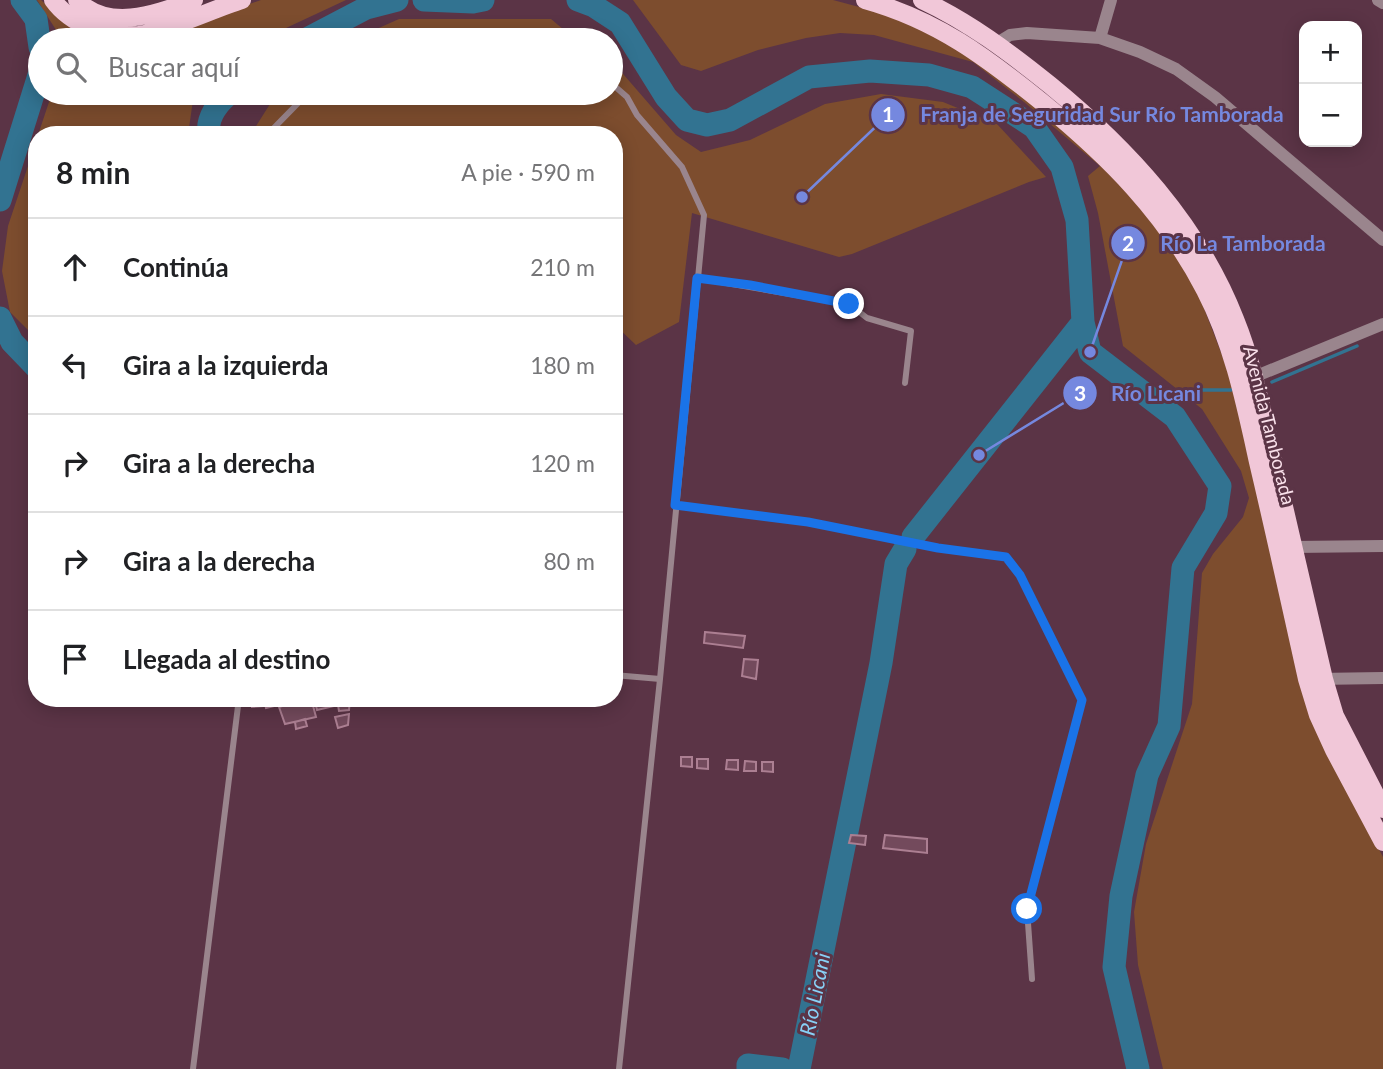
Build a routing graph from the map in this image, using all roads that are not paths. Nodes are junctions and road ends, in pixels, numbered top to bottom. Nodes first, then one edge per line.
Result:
1 (52, 0) edge
2 (77, 0) edge
3 (194, 0) edge
4 (242, 0) edge
5 (865, 0) edge
6 (922, 0) edge
7 (1111, 0) edge
8 (1378, 0) edge
9 (1383, 3) edge
10 (213, 4) edge
11 (89, 28) edge
12 (160, 28) edge
13 (1100, 38) junction
14 (997, 43) junction
15 (623, 94) edge
16 (296, 105) edge
17 (276, 126) edge
18 (1383, 240) edge
19 (697, 278) junction
20 (1383, 324) edge
21 (1254, 377) junction
22 (905, 383) dead end
23 (675, 505) junction
24 (1383, 546) edge
25 (1293, 547) junction
26 (623, 676) edge
27 (1383, 678) edge
28 (660, 679) junction
29 (1316, 679) junction
30 (238, 707) edge
31 (1383, 809) edge
32 (1383, 842) edge
33 (1032, 979) dead end
34 (193, 1069) edge
35 (620, 1069) edge

1 - 11 main road
2 - 3 main road
4 - 10 main road
5 - 29 main road, Avenida Tamborada
6 - 14 main road, Avenida Tamborada
7 - 13 street
8 - 9 street
10 - 12 main road
13 - 14 street
13 - 18 street
14 - 21 main road, Avenida Tamborada
15 - 19 lane
16 - 17 lane
19 - 22 lane
19 - 23 lane
20 - 21 street
21 - 25 main road, Avenida Tamborada
23 - 28 lane
23 - 33 lane
24 - 25 street
25 - 29 main road, Avenida Tamborada
26 - 28 lane
27 - 29 street
28 - 35 lane
29 - 31 main road, Avenida Tamborada
29 - 32 main road, Avenida Tamborada
30 - 34 lane

